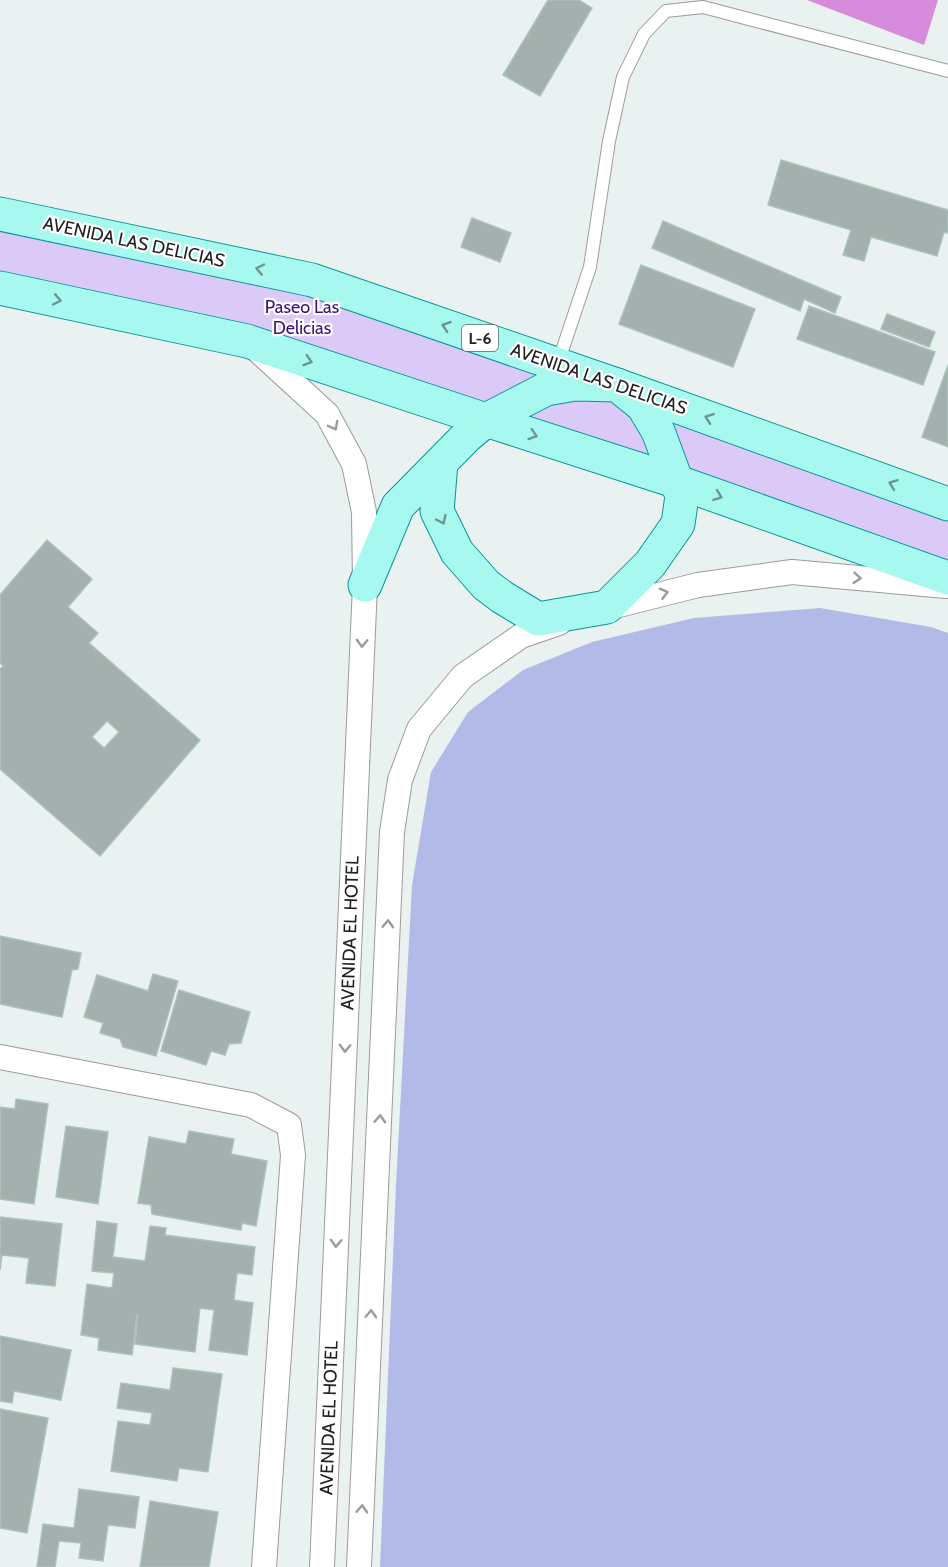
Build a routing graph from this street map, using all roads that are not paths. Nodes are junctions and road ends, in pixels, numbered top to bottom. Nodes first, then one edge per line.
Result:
1 (948, 71) edge
2 (0, 214) edge
3 (0, 288) edge
4 (248, 341) junction
5 (558, 364) junction
6 (617, 385) junction
7 (486, 420) junction
8 (441, 463) junction
9 (675, 481) junction
10 (948, 504) edge
11 (948, 578) edge
12 (365, 585) junction
13 (948, 586) edge
14 (607, 608) junction
15 (0, 1057) edge
16 (264, 1567) edge
17 (322, 1567) edge
18 (359, 1567) edge

1 - 5 lane
5 -> 2 main road, AVENIDA LAS DELICIAS / L-6
3 -> 4 main road
4 -> 7 main road
4 -> 12 street, AVENIDA EL HOTEL
5 - 6 main road, AVENIDA LAS DELICIAS / L-6
6 - 7 main road
6 - 9 main road, L-6
10 -> 6 main road, AVENIDA LAS DELICIAS / L-6
7 - 8 main road
7 -> 9 main road
8 - 12 main road
8 -> 14 main road
9 -> 11 main road
9 - 14 main road, L-6
12 -> 17 street, AVENIDA EL HOTEL
14 -> 13 street
18 -> 14 street, AVENIDA EL HOTEL
15 - 16 street

